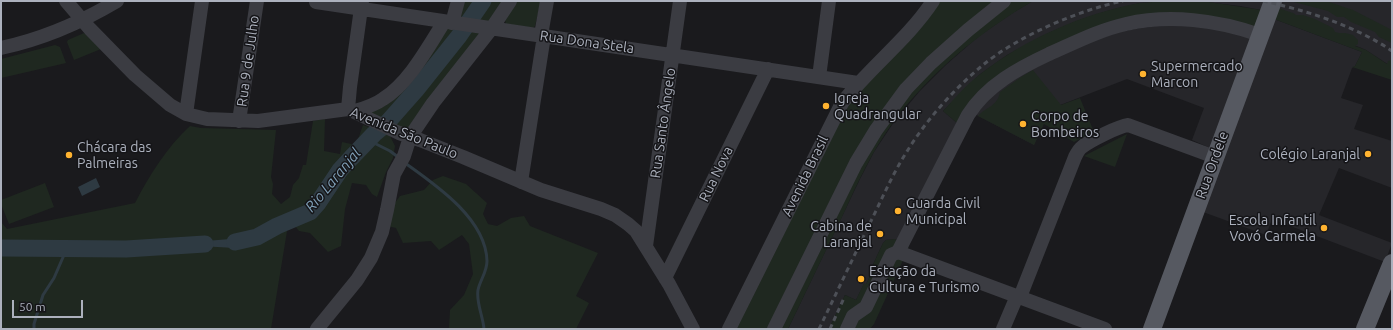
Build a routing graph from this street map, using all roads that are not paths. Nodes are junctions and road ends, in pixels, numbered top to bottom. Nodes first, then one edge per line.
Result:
1 (66, 1) edge
2 (117, 1) edge
3 (202, 1) edge
4 (257, 1) edge
5 (458, 1) edge
6 (510, 1) edge
7 (547, 1) edge
8 (680, 1) edge
9 (829, 1) edge
10 (933, 1) edge
11 (1004, 1) edge
12 (1272, 1) edge
13 (316, 2) edge
14 (362, 5) edge
15 (82, 20) junction
16 (452, 23) junction
17 (486, 27) junction
18 (1263, 27) junction
19 (543, 35) junction
20 (1, 48) edge
21 (673, 55) junction
22 (768, 69) junction
23 (819, 77) junction
24 (858, 83) junction
25 (352, 110) junction
26 (186, 114) junction
27 (239, 121) junction
28 (410, 137) junction
29 (1215, 157) junction
30 (521, 182) junction
31 (646, 246) junction
32 (898, 252) junction
33 (1392, 263) edge
34 (665, 278) junction
35 (1387, 291) edge
36 (1018, 297) junction
37 (317, 329) edge
38 (693, 329) edge
39 (729, 329) edge
40 (774, 329) edge
41 (847, 329) edge
42 (1003, 329) edge
43 (1105, 329) edge
44 (1152, 329) edge
45 (1365, 329) edge

1 - 15 street, Avenida São Paulo
2 - 15 street
3 - 26 street
4 - 27 street, Rua 9 de Julho
5 - 16 street
6 - 17 street
7 - 19 street
8 - 21 street, Rua Santo Ângelo
9 - 23 street
10 - 24 street, Avenida Brasil
11 - 40 street
12 - 18 main road, Rua Ordele
13 - 14 street, Rua Dona Stela
14 - 16 street, Rua Dona Stela
14 - 25 street
15 - 20 street
15 - 26 street, Avenida São Paulo
16 - 17 street, Rua Dona Stela
16 - 25 street
17 - 19 street, Rua Dona Stela
17 - 28 street
18 - 29 main road, Rua Ordele
18 - 32 street
19 - 21 street, Rua Dona Stela
19 - 30 street
21 - 22 street, Rua Dona Stela
21 - 31 street, Rua Santo Ângelo
22 - 23 street, Rua Dona Stela
22 - 34 street, Rua Nova
23 - 24 street, Rua Dona Stela
24 - 39 street, Avenida Brasil
25 - 27 street, Avenida São Paulo
25 - 28 street, Avenida São Paulo
26 - 27 street, Avenida São Paulo
28 - 30 street, Avenida São Paulo
28 - 37 street
29 - 36 street
29 - 44 main road, Rua Ordele
30 - 31 street, Avenida São Paulo
31 - 34 street, Avenida São Paulo
32 - 36 street
32 - 41 street
33 - 35 main road
34 - 38 street, Avenida São Paulo
35 - 45 main road
36 - 42 street
36 - 43 street

